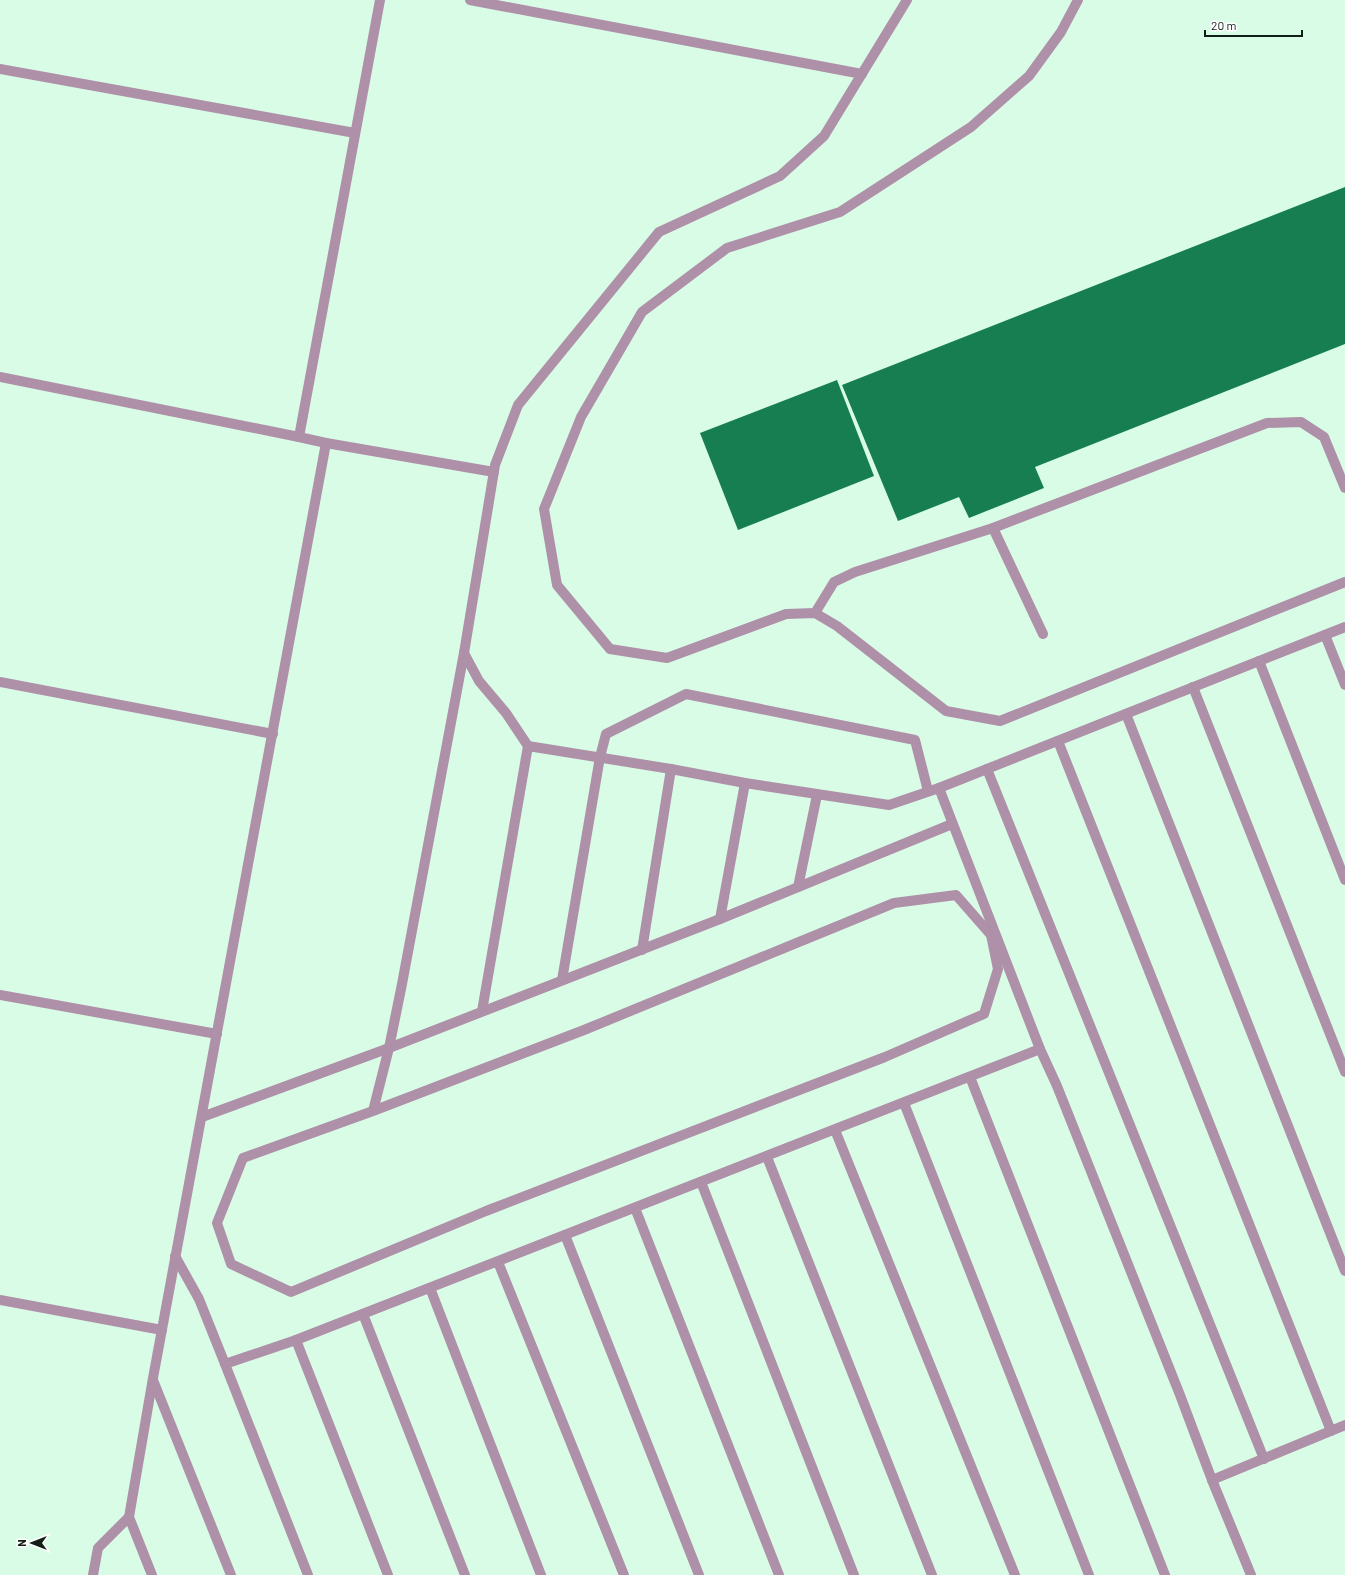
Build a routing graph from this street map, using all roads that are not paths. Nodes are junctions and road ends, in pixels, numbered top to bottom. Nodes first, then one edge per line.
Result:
1 (380, 0) edge
2 (470, 0) edge
3 (907, 0) edge
4 (1078, 0) edge
5 (0, 69) edge
6 (862, 74) junction
7 (355, 134) junction
8 (0, 377) edge
9 (300, 437) junction
10 (326, 443) junction
11 (494, 472) junction
12 (1345, 488) edge
13 (993, 528) junction
14 (1345, 582) edge
15 (814, 613) junction
16 (1345, 627) edge
17 (1043, 634) dead end
18 (1325, 635) junction
19 (464, 652) junction
20 (1259, 661) junction
21 (0, 682) edge
22 (1345, 685) edge
23 (1193, 687) junction
24 (1126, 714) junction
25 (273, 734) junction
26 (1058, 741) junction
27 (528, 746) junction
28 (600, 757) junction
29 (671, 769) junction
30 (987, 769) junction
31 (745, 783) junction
32 (939, 788) junction
33 (928, 792) junction
34 (817, 795) junction
35 (952, 824) junction
36 (1345, 880) edge
37 (798, 887) junction
38 (720, 919) junction
39 (642, 950) junction
40 (562, 980) junction
41 (0, 995) edge
42 (482, 1011) junction
43 (217, 1034) junction
44 (389, 1048) junction
45 (1040, 1049) junction
46 (1345, 1072) edge
47 (970, 1077) junction
48 (904, 1103) junction
49 (372, 1111) junction
50 (202, 1117) junction
51 (836, 1130) junction
52 (767, 1157) junction
53 (701, 1182) junction
54 (635, 1208) junction
55 (565, 1235) junction
56 (175, 1256) junction
57 (498, 1262) junction
58 (1345, 1271) edge
59 (430, 1288) junction
60 (0, 1300) edge
61 (363, 1314) junction
62 (162, 1330) junction
63 (296, 1340) junction
64 (225, 1364) junction
65 (153, 1378) junction
66 (1345, 1425) edge
67 (1331, 1431) junction
68 (1264, 1459) junction
69 (1212, 1480) junction
70 (129, 1517) junction
71 (93, 1575) edge
72 (152, 1575) edge
73 (231, 1575) edge
74 (308, 1575) edge
75 (388, 1575) edge
76 (465, 1575) edge
77 (541, 1575) edge
78 (624, 1575) edge
79 (699, 1575) edge
80 (779, 1575) edge
81 (854, 1575) edge
82 (932, 1575) edge
83 (1015, 1575) edge
84 (1089, 1575) edge
85 (1165, 1575) edge
86 (1251, 1575) edge

1 - 7 lane
2 - 6 lane
3 - 6 lane
4 - 15 lane
5 - 7 lane
6 - 11 lane
7 - 9 lane
8 - 9 lane
9 - 10 lane
10 - 11 lane
10 - 25 lane
11 - 19 lane
12 - 13 lane
13 - 15 lane
13 - 17 lane
14 - 15 lane
16 - 18 lane
18 - 20 lane
18 - 22 lane
19 - 27 lane
19 - 44 lane
20 - 23 lane
20 - 36 lane
21 - 25 lane
23 - 24 lane
23 - 46 lane
24 - 26 lane
24 - 58 lane
25 - 43 lane
26 - 30 lane
26 - 67 lane
27 - 28 lane
27 - 42 lane
28 - 29 lane
28 - 33 lane
28 - 40 lane
29 - 31 lane
29 - 39 lane
30 - 32 lane
30 - 68 lane
31 - 34 lane
31 - 38 lane
32 - 33 lane
32 - 35 lane
33 - 34 lane
34 - 37 lane
35 - 37 lane
35 - 45 lane
37 - 38 lane
38 - 39 lane
39 - 40 lane
40 - 42 lane
41 - 43 lane
42 - 44 lane
43 - 50 lane
44 - 49 lane
44 - 50 lane
45 - 47 lane
45 - 69 lane
47 - 48 lane
47 - 85 lane
48 - 51 lane
48 - 84 lane
49 - 49 lane
50 - 56 lane
51 - 52 lane
51 - 83 lane
52 - 53 lane
52 - 82 lane
53 - 54 lane
53 - 81 lane
54 - 55 lane
54 - 80 lane
55 - 57 lane
55 - 79 lane
56 - 62 lane
56 - 64 lane
57 - 59 lane
57 - 78 lane
59 - 61 lane
59 - 77 lane
60 - 62 lane
61 - 63 lane
61 - 76 lane
62 - 65 lane
63 - 64 lane
63 - 75 lane
64 - 74 lane
65 - 70 lane
65 - 73 lane
66 - 67 lane
67 - 68 lane
68 - 69 lane
69 - 86 lane
70 - 71 lane
70 - 72 lane

